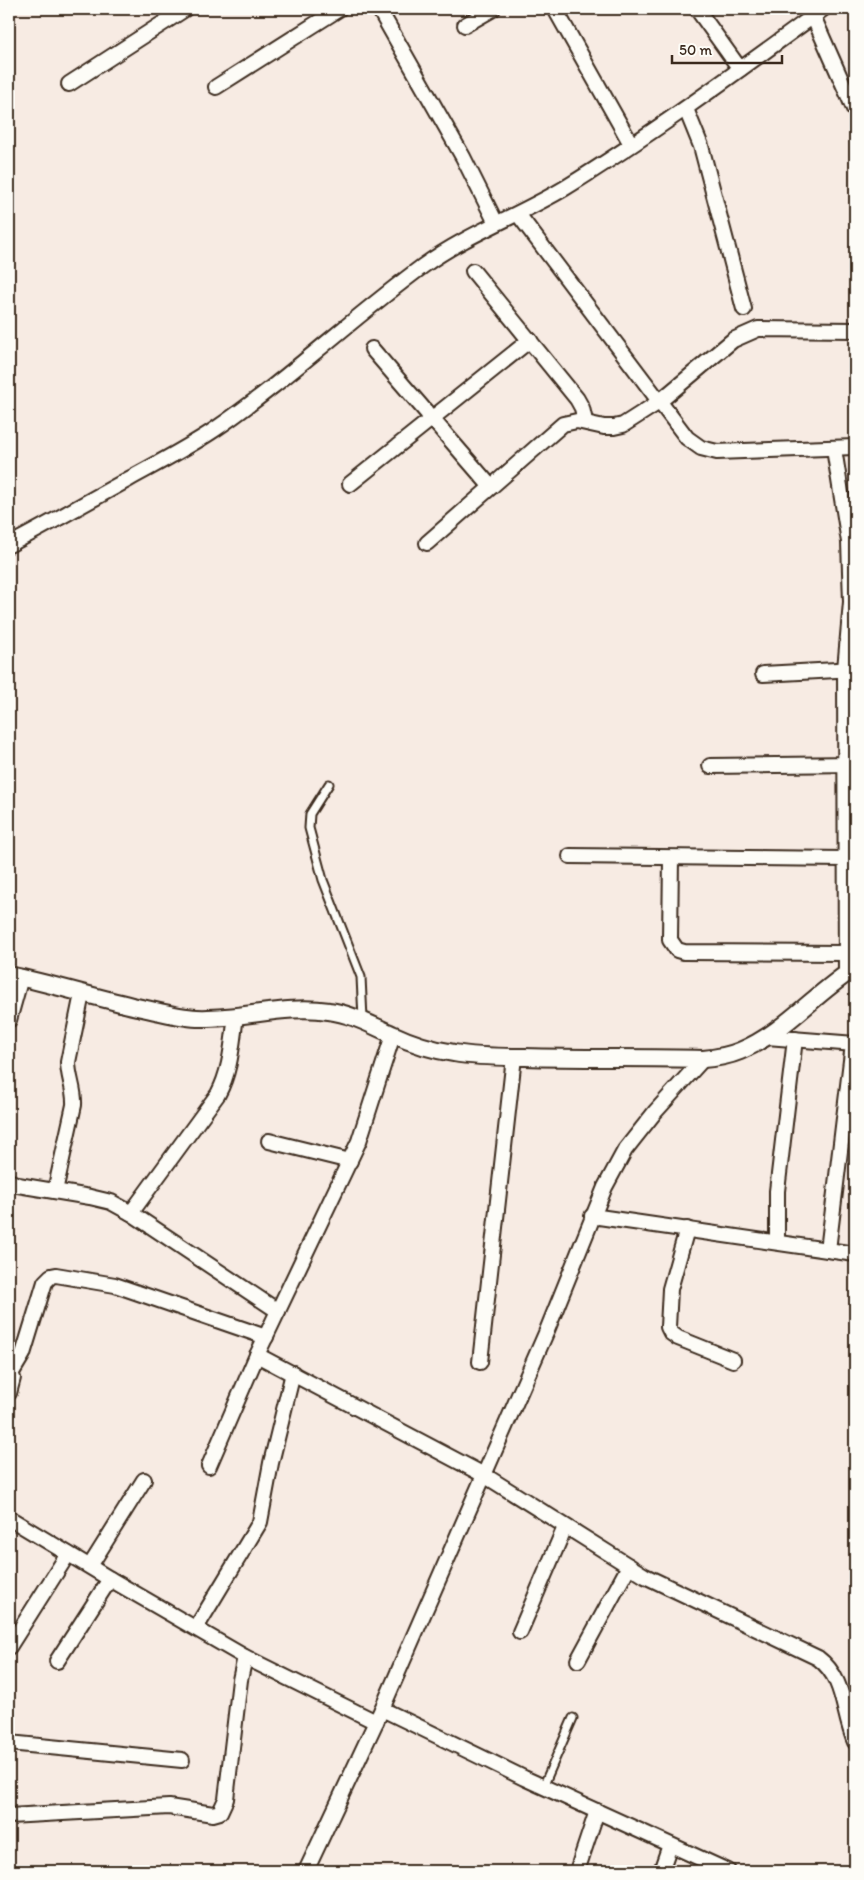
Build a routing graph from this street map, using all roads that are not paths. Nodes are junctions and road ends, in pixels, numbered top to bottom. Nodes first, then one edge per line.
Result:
1 (185, 9) edge
2 (339, 9) edge
3 (379, 9) edge
4 (493, 9) edge
5 (555, 9) edge
6 (697, 9) edge
7 (818, 12) edge
8 (465, 25) dead end
9 (740, 69) junction
10 (70, 84) dead end
11 (216, 87) dead end
12 (686, 109) junction
13 (855, 111) edge
14 (631, 144) junction
15 (518, 214) junction
16 (496, 223) junction
17 (473, 271) dead end
18 (744, 309) dead end
19 (855, 330) edge
20 (530, 340) junction
21 (372, 349) dead end
22 (654, 395) junction
23 (432, 419) junction
24 (585, 421) junction
25 (855, 447) edge
26 (834, 448) junction
27 (350, 484) dead end
28 (490, 488) junction
29 (852, 542) edge
30 (427, 543) dead end
31 (9, 545) edge
32 (850, 669) edge
33 (763, 674) dead end
34 (850, 764) edge
35 (710, 766) dead end
36 (329, 784) dead end
37 (570, 856) dead end
38 (671, 858) junction
39 (845, 859) junction
40 (845, 953) junction
41 (850, 971) edge
42 (15, 976) edge
43 (82, 994) junction
44 (236, 1016) junction
45 (363, 1019) junction
46 (9, 1020) edge
47 (393, 1035) junction
48 (767, 1037) junction
49 (795, 1039) junction
50 (854, 1044) edge
51 (514, 1057) junction
52 (703, 1060) junction
53 (269, 1141) dead end
54 (350, 1161) junction
55 (9, 1181) edge
56 (54, 1191) junction
57 (131, 1212) junction
58 (592, 1216) junction
59 (687, 1229) junction
60 (778, 1242) junction
61 (828, 1250) junction
62 (855, 1254) edge
63 (278, 1311) junction
64 (266, 1337) junction
65 (257, 1355) junction
66 (733, 1360) dead end
67 (480, 1362) dead end
68 (10, 1373) edge
69 (293, 1373) junction
70 (9, 1393) edge
71 (208, 1466) dead end
72 (484, 1475) junction
73 (144, 1480) dead end
74 (9, 1518) edge
75 (565, 1527) junction
76 (68, 1554) junction
77 (90, 1566) junction
78 (628, 1566) junction
79 (110, 1579) junction
80 (196, 1628) junction
81 (520, 1632) dead end
82 (9, 1647) edge
83 (245, 1657) junction
84 (57, 1660) dead end
85 (578, 1660) dead end
86 (379, 1716) junction
87 (573, 1718) dead end
88 (855, 1742) edge
89 (9, 1743) edge
90 (182, 1760) dead end
91 (543, 1787) junction
92 (597, 1811) junction
93 (9, 1816) edge
94 (670, 1845) junction
95 (306, 1871) edge
96 (577, 1871) edge
97 (661, 1871) edge
98 (728, 1871) edge

1 - 10 street
2 - 11 street
3 - 16 street
4 - 8 street
5 - 14 street
6 - 9 street
7 - 9 street
7 - 13 street
9 - 12 street
12 - 14 street
12 - 18 street
14 - 15 street
15 - 16 street
15 - 22 street
16 - 31 street
17 - 20 street
19 - 22 street
20 - 23 street
20 - 24 street
21 - 23 street
22 - 24 street
22 - 26 street
23 - 27 street
23 - 28 street
24 - 28 street
25 - 26 street
26 - 29 street
28 - 30 street
29 - 32 street
32 - 33 street
32 - 34 street
34 - 35 street
34 - 39 street
36 - 45 lane
37 - 38 street
38 - 39 street
38 - 40 street
39 - 40 street
40 - 41 street
41 - 48 street
42 - 43 street
42 - 46 street
43 - 44 street
43 - 56 street
44 - 45 street
44 - 57 street
45 - 47 street
47 - 51 street
47 - 54 street
48 - 49 street
48 - 52 street
49 - 50 street
49 - 60 street
50 - 61 street
51 - 52 street
51 - 67 street
52 - 58 street
53 - 54 street
54 - 63 street
55 - 56 street
56 - 57 street
57 - 63 street
58 - 59 street
58 - 72 street
59 - 60 street
59 - 66 street
60 - 61 street
61 - 62 street
63 - 64 street
64 - 65 street
64 - 68 street
65 - 69 street
65 - 71 street
68 - 70 street
69 - 72 street
69 - 80 street
72 - 75 street
72 - 86 street
73 - 77 street
74 - 76 street
75 - 78 street
75 - 81 street
76 - 77 street
76 - 82 street
77 - 79 street
78 - 85 street
78 - 88 street
79 - 80 street
79 - 84 street
80 - 83 street
83 - 86 street
83 - 93 street
86 - 91 street
86 - 95 street
87 - 91 lane
89 - 90 street
91 - 92 street
92 - 94 street
92 - 96 street
94 - 97 street
94 - 98 street

